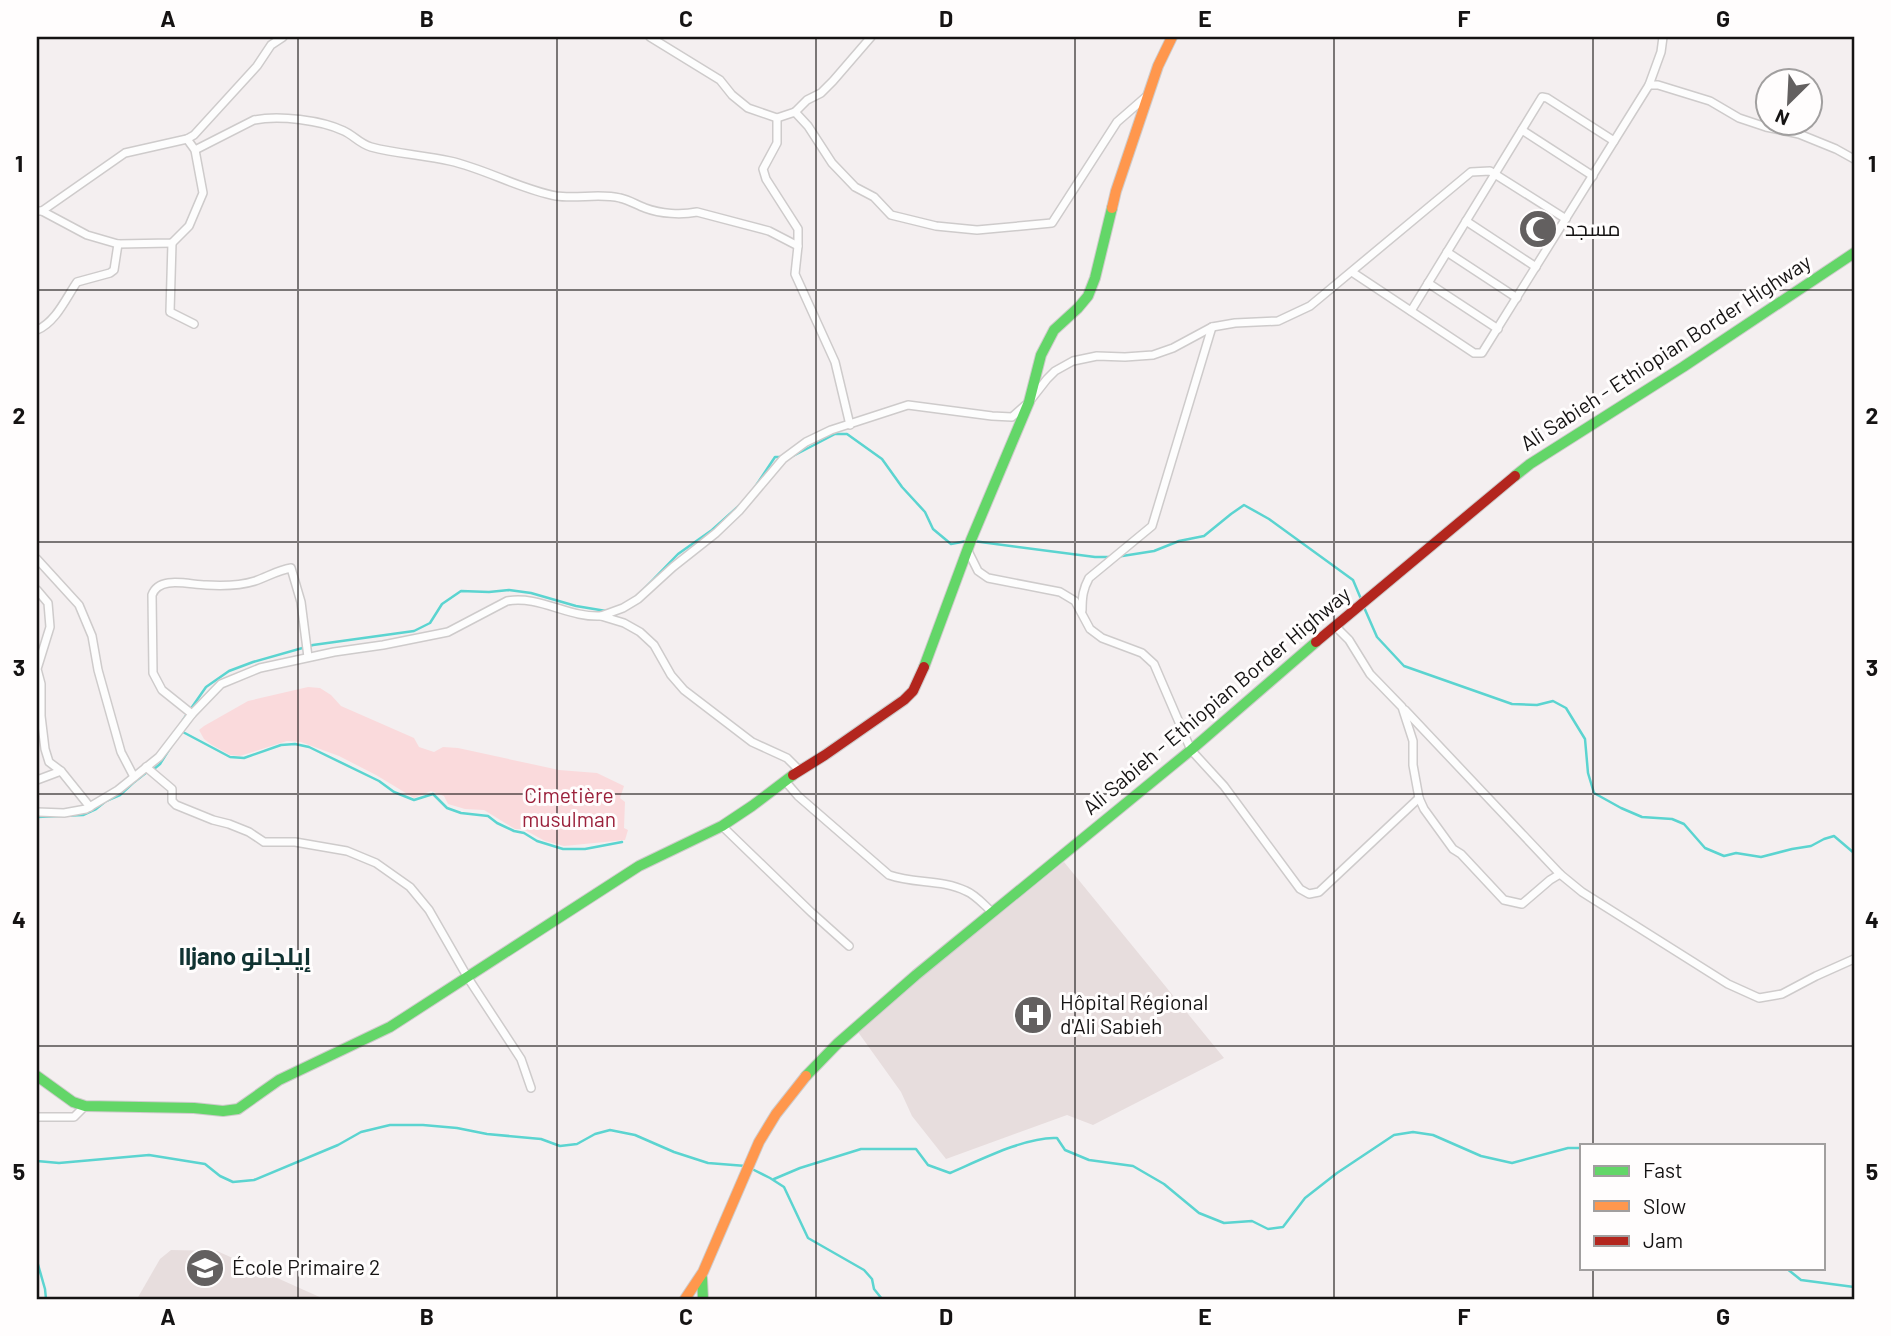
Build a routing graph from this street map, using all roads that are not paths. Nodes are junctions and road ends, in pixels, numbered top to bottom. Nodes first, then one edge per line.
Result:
1 (283, 37) edge
2 (650, 37) edge
3 (871, 37) edge
4 (1172, 37) edge
5 (1662, 37) edge
6 (1649, 85) junction
7 (1148, 95) junction
8 (795, 113) junction
9 (777, 118) junction
10 (1522, 130) junction
11 (187, 139) junction
12 (1614, 141) junction
13 (195, 150) junction
14 (1854, 159) edge
15 (1495, 173) junction
16 (1593, 176) junction
17 (39, 211) edge
18 (1566, 219) junction
19 (1466, 221) junction
20 (172, 243) junction
21 (118, 244) junction
22 (797, 246) junction
23 (1447, 252) junction
24 (1854, 253) edge
25 (1536, 267) junction
26 (1352, 272) junction
27 (1428, 283) junction
28 (1517, 298) junction
29 (1411, 311) junction
30 (194, 324) dead end
31 (1212, 327) junction
32 (1498, 329) junction
33 (37, 330) edge
34 (1029, 402) junction
35 (850, 425) junction
36 (968, 551) junction
37 (37, 561) edge
38 (37, 590) edge
39 (1082, 614) junction
40 (601, 616) junction
41 (1335, 626) junction
42 (308, 657) junction
43 (1402, 707) junction
44 (192, 714) junction
45 (41, 749) edge
46 (1191, 750) junction
47 (146, 767) junction
48 (799, 770) junction
49 (61, 771) junction
50 (134, 777) junction
51 (37, 780) edge
52 (785, 781) junction
53 (1419, 798) junction
54 (90, 807) junction
55 (37, 812) edge
56 (722, 826) junction
57 (1560, 874) junction
58 (992, 912) junction
59 (849, 946) dead end
60 (1854, 959) edge
61 (468, 978) junction
62 (37, 1076) edge
63 (531, 1088) dead end
64 (85, 1106) junction
65 (37, 1117) edge
66 (703, 1272) junction
67 (687, 1298) edge
68 (703, 1299) edge

1 - 11 street
2 - 9 street
3 - 8 street
4 - 7 street
5 - 6 street
6 - 12 street
6 - 14 street
7 - 8 street
7 - 34 street
8 - 9 street
9 - 22 street
10 - 12 street
10 - 15 street
10 - 16 street
11 - 13 street
11 - 17 street
12 - 16 street
13 - 20 street
13 - 22 street
15 - 18 street
15 - 19 street
15 - 26 street
16 - 18 street
17 - 21 street
18 - 25 street
19 - 23 street
19 - 25 street
20 - 21 street
20 - 30 street
21 - 33 street
22 - 35 street
23 - 27 street
23 - 28 street
24 - 41 street, Ali Sabieh - Ethiopian Border Highway
25 - 28 street
26 - 29 street
26 - 31 street
27 - 29 street
27 - 32 street
28 - 32 street
29 - 32 street
31 - 34 street
31 - 39 street
34 - 35 street
34 - 36 street
35 - 40 street
36 - 39 street
36 - 48 street
37 - 50 street
38 - 45 street
39 - 46 street
40 - 42 street
40 - 48 street
41 - 43 street
41 - 46 street, Ali Sabieh - Ethiopian Border Highway
42 - 44 street
42 - 44 street
43 - 53 street
43 - 57 street
44 - 47 street
45 - 49 street
46 - 53 street
46 - 58 street, Ali Sabieh - Ethiopian Border Highway
47 - 50 street
47 - 61 street
48 - 52 street
49 - 51 street
49 - 54 street
50 - 54 street
52 - 56 street
52 - 58 street
53 - 57 street
54 - 55 street
56 - 59 street
56 - 61 street
57 - 60 street
58 - 66 street, Ali Sabieh - Ethiopian Border Highway
61 - 63 street
61 - 64 street
62 - 64 street
64 - 65 street
66 - 67 street
66 - 68 street

